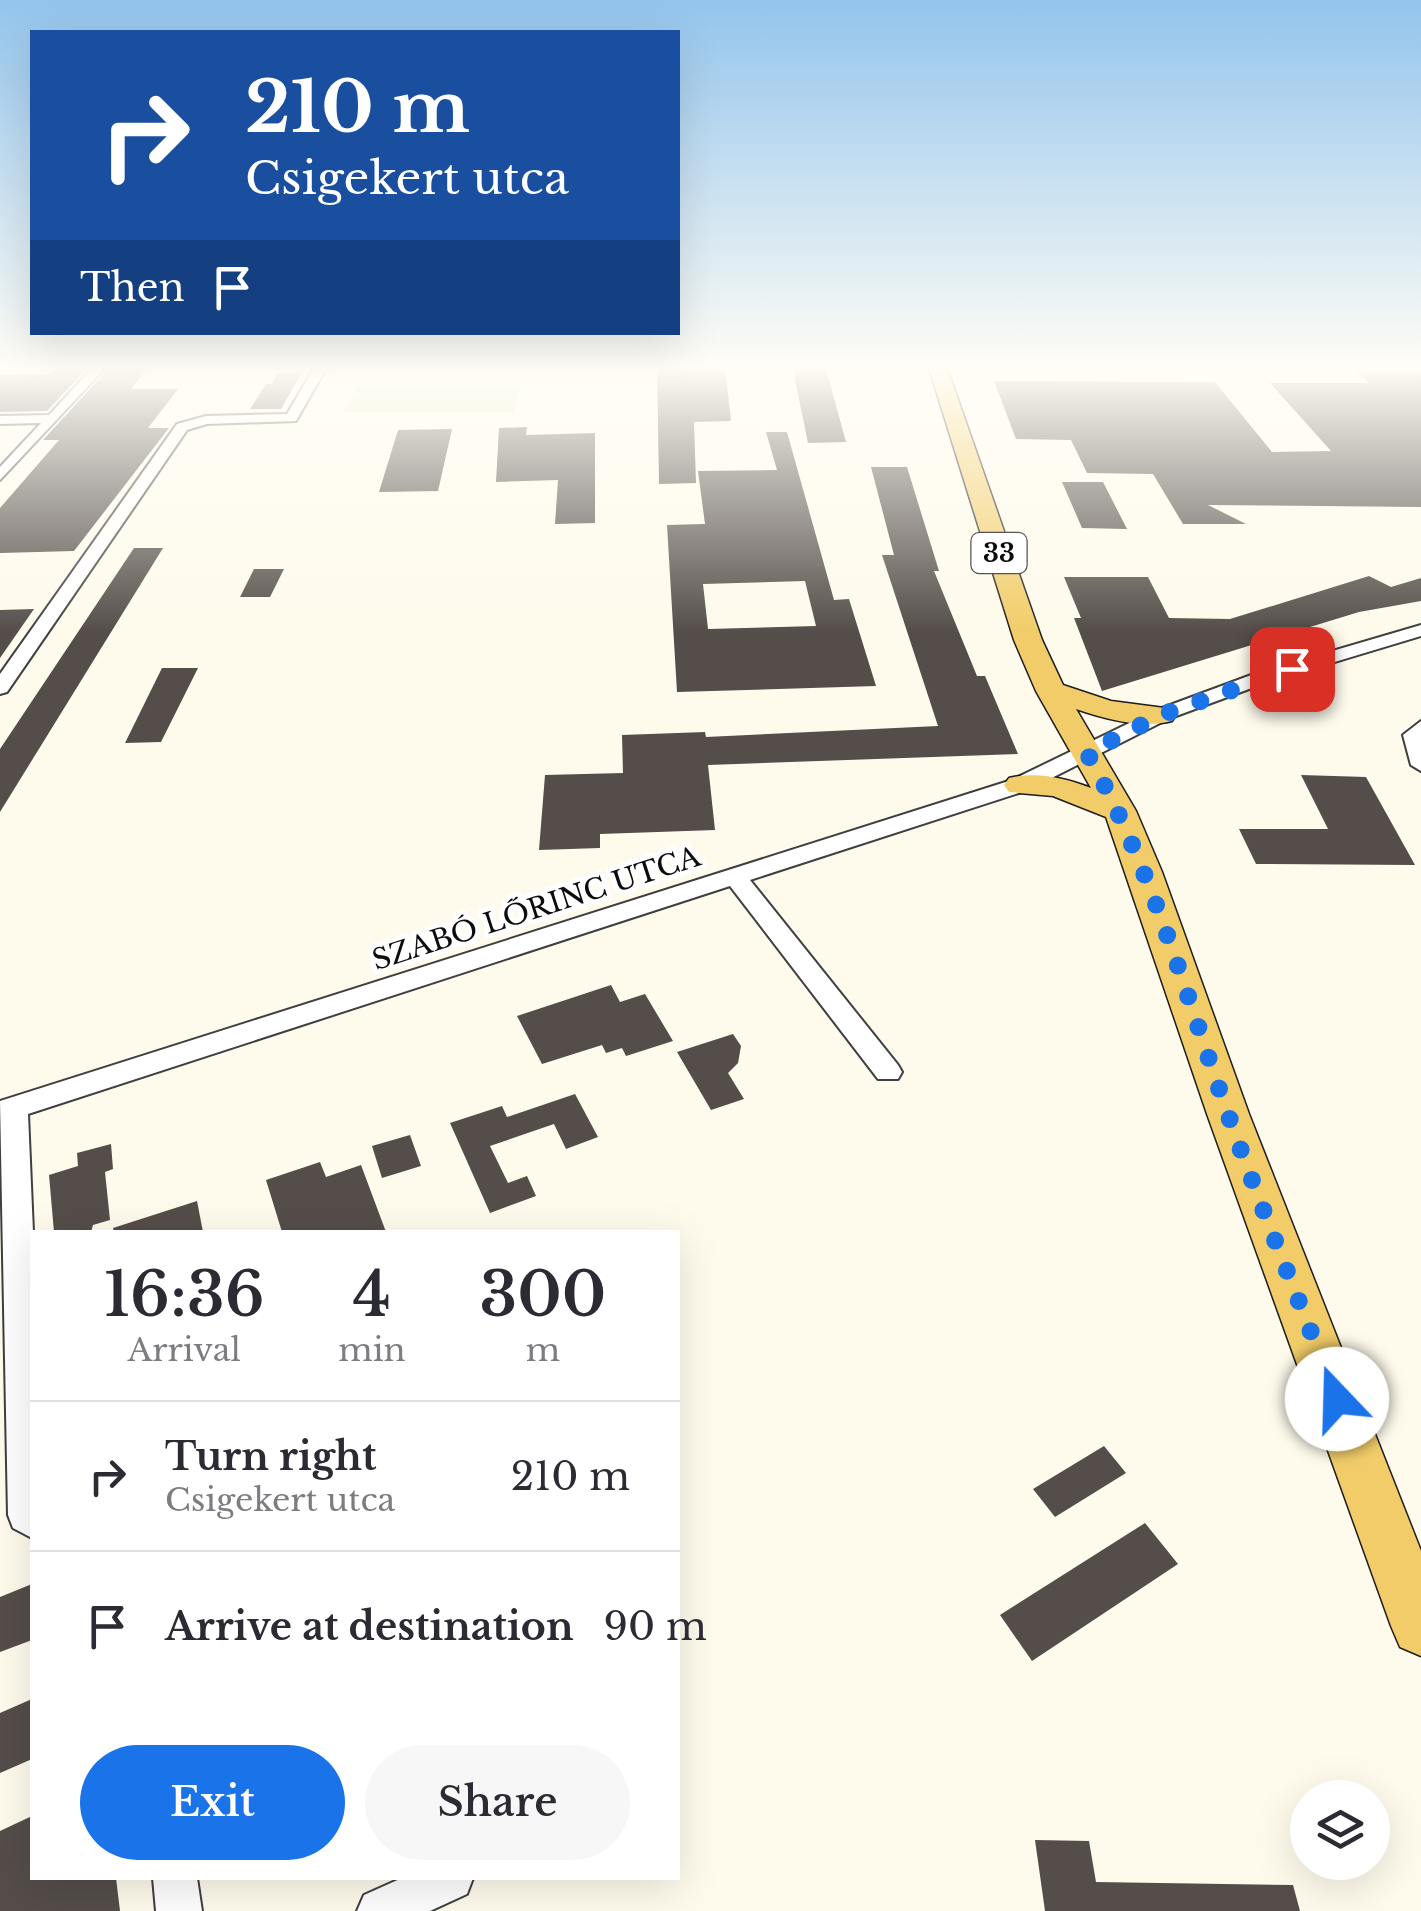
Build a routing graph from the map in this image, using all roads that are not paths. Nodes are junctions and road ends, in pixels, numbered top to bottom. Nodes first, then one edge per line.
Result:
1 (20, 454) edge
2 (164, 454) edge
3 (967, 454) edge
4 (0, 476) edge
5 (1421, 630) edge
6 (0, 688) edge
7 (1051, 692) junction
8 (1161, 715) junction
9 (1421, 727) edge
10 (1087, 753) junction
11 (1421, 765) edge
12 (1020, 785) junction
13 (1120, 811) junction
14 (734, 875) junction
15 (888, 1072) dead end
16 (7, 1110) edge
17 (30, 1518) edge
18 (1421, 1626) edge
19 (175, 1880) edge
20 (447, 1880) edge
21 (180, 1911) edge
22 (380, 1911) edge

1 - 4 street
2 - 6 street
3 - 7 main road, 33
5 - 8 street, SZABÓ LŐRINC UTCA
7 - 8 main road
7 - 10 main road, 33
8 - 10 street, SZABÓ LŐRINC UTCA
9 - 11 street
10 - 12 street, SZABÓ LŐRINC UTCA
10 - 13 main road, 33
12 - 13 main road
12 - 14 street, SZABÓ LŐRINC UTCA
13 - 18 main road, 33
14 - 15 street
14 - 16 street, SZABÓ LŐRINC UTCA
16 - 17 street
19 - 21 street
20 - 22 street

